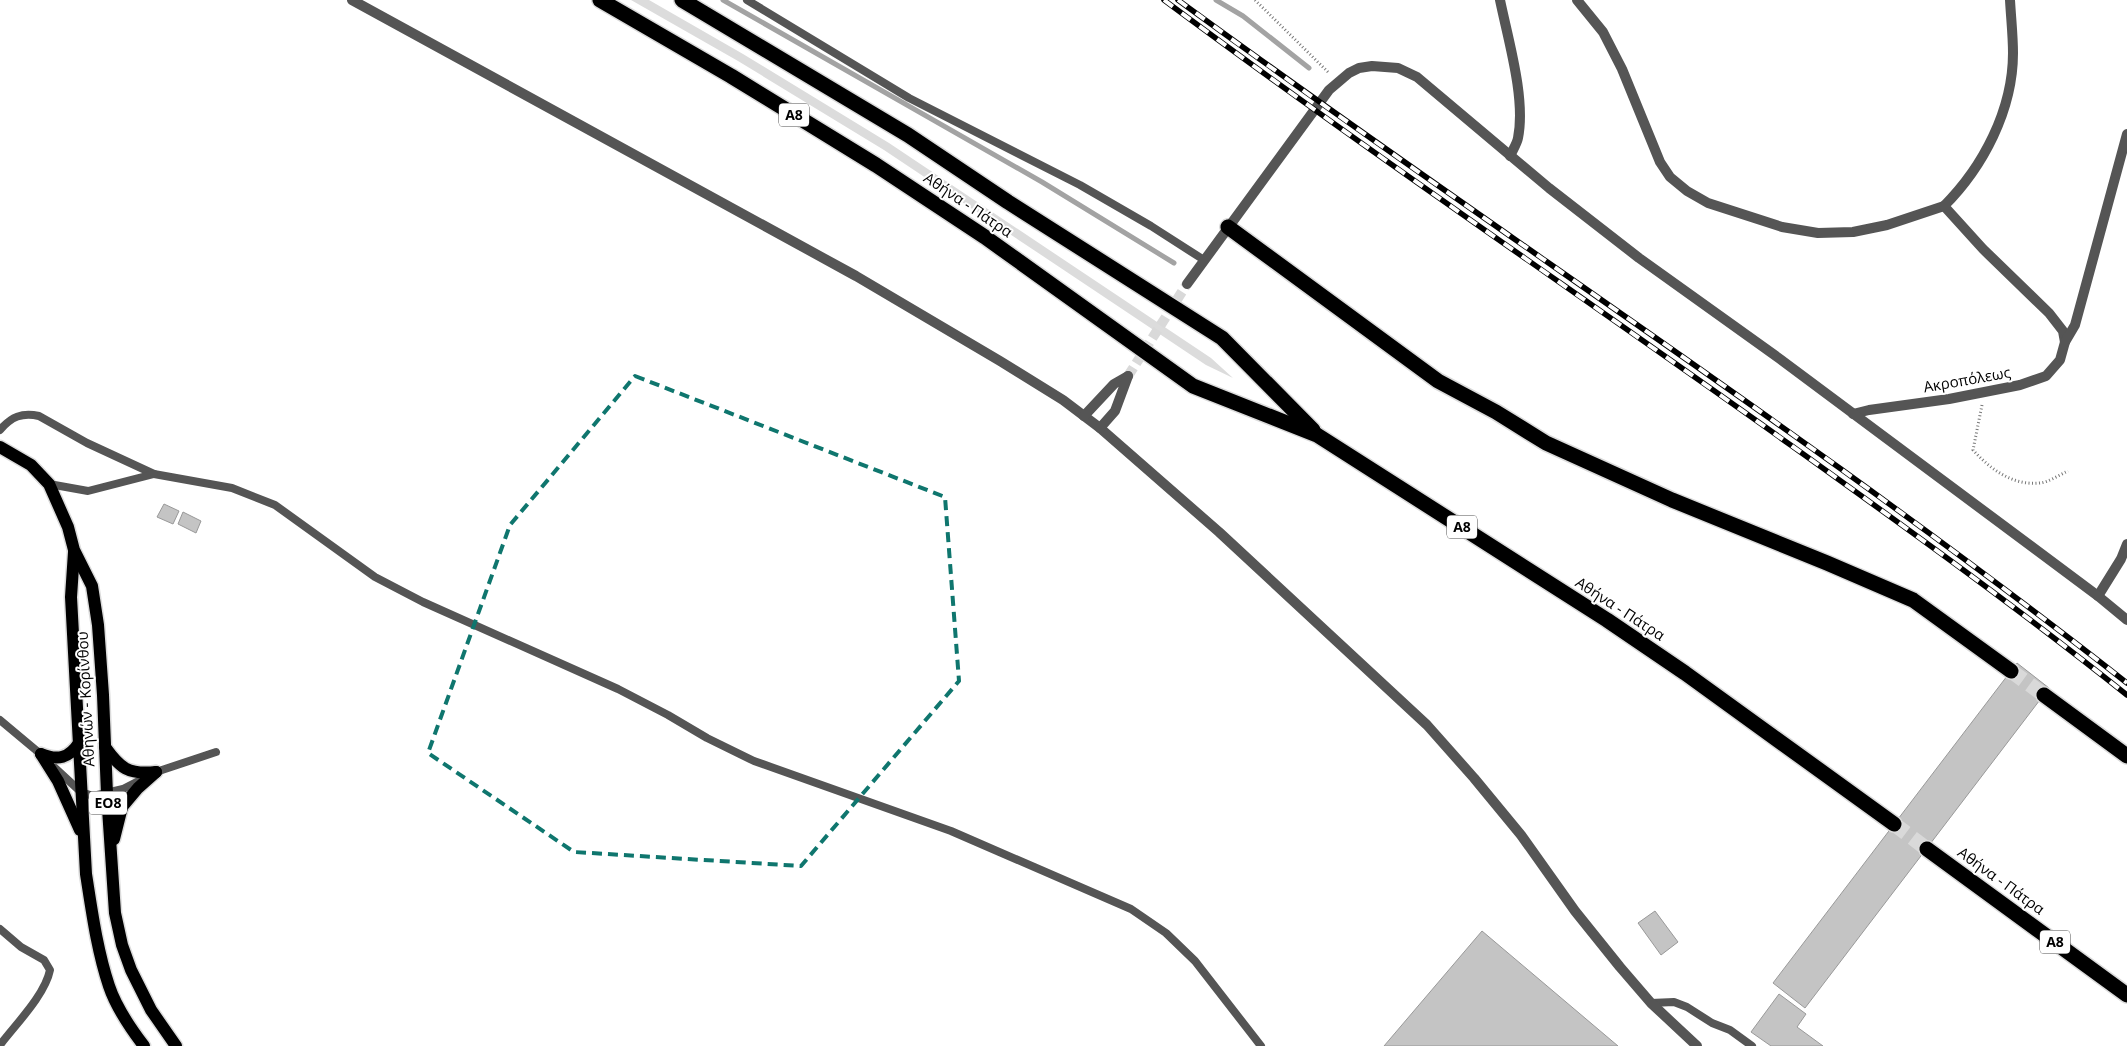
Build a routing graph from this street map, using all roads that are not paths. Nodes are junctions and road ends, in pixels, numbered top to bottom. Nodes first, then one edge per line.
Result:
1 (352, 0) edge
2 (600, 0) edge
3 (682, 0) edge
4 (747, 0) edge
5 (1500, 0) edge
6 (1577, 0) edge
7 (2010, 0) edge
8 (2127, 134) edge
9 (1510, 156) junction
10 (1944, 206) junction
11 (1228, 227) junction
12 (1204, 260) junction
13 (1186, 284) tunnel mouth
14 (2064, 342) junction
15 (1852, 414) junction
16 (1084, 416) junction
17 (1100, 428) junction
18 (0, 430) edge
19 (1318, 434) junction
20 (0, 447) edge
21 (154, 474) junction
22 (48, 484) junction
23 (2127, 544) edge
24 (74, 550) junction
25 (2098, 596) junction
26 (2127, 620) edge
27 (2011, 671) tunnel mouth
28 (2044, 695) tunnel mouth
29 (0, 720) edge
30 (79, 743) junction
31 (105, 747) junction
32 (216, 752) dead end
33 (42, 754) junction
34 (2127, 756) edge
35 (156, 772) junction
36 (81, 792) junction
37 (107, 794) junction
38 (1894, 824) tunnel mouth
39 (84, 839) junction
40 (1927, 848) tunnel mouth
41 (110, 856) junction
42 (0, 929) edge
43 (2127, 996) edge
44 (1651, 1003) junction
45 (0, 1044) edge
46 (144, 1046) edge
47 (176, 1046) edge
48 (1261, 1046) edge
49 (1697, 1046) edge
50 (1752, 1046) edge

1 - 16 street
2 - 19 highway, Αθήνα - Πάτρα / Α8
3 - 19 highway, Αθήνα - Πάτρα / Α8
4 - 12 lane
5 - 9 street
6 - 10 street
7 - 10 street
8 - 14 street, Ακροπόλεως
9 - 11 street
9 - 15 street
10 - 14 street
11 - 12 street
11 - 27 highway
12 - 13 street
14 - 15 street, Ακροπόλεως
15 - 25 street
16 - 17 street
16 - 17 street
17 - 44 street
18 - 21 lane
19 - 38 highway, Αθήνα - Πάτρα / Α8
20 - 22 main road, Αθηνών - Κορίνθου / ΕΟ8
21 - 22 lane
21 - 48 lane
22 - 24 main road, Αθηνών - Κορίνθου / ΕΟ8
23 - 25 street
24 - 30 main road, Αθηνών - Κορίνθου / ΕΟ8
24 - 31 main road, Αθηνών - Κορίνθου / ΕΟ8
25 - 26 street
28 - 34 highway
29 - 33 lane
30 - 33 main road
30 - 36 main road, Αθηνών - Κορίνθου / ΕΟ8
31 - 35 main road
31 - 37 main road, Αθηνών - Κορίνθου / ΕΟ8
32 - 35 lane
33 - 36 lane
33 - 39 main road
35 - 37 lane
35 - 41 main road
36 - 37 lane
36 - 39 main road, Αθηνών - Κορίνθου / ΕΟ8
37 - 41 main road, Αθηνών - Κορίνθου / ΕΟ8
39 - 46 main road, Αθηνών - Κορίνθου / ΕΟ8
40 - 43 highway, Αθήνα - Πάτρα / Α8
41 - 47 main road, Αθηνών - Κορίνθου / ΕΟ8
42 - 45 lane
44 - 49 street
44 - 50 lane

